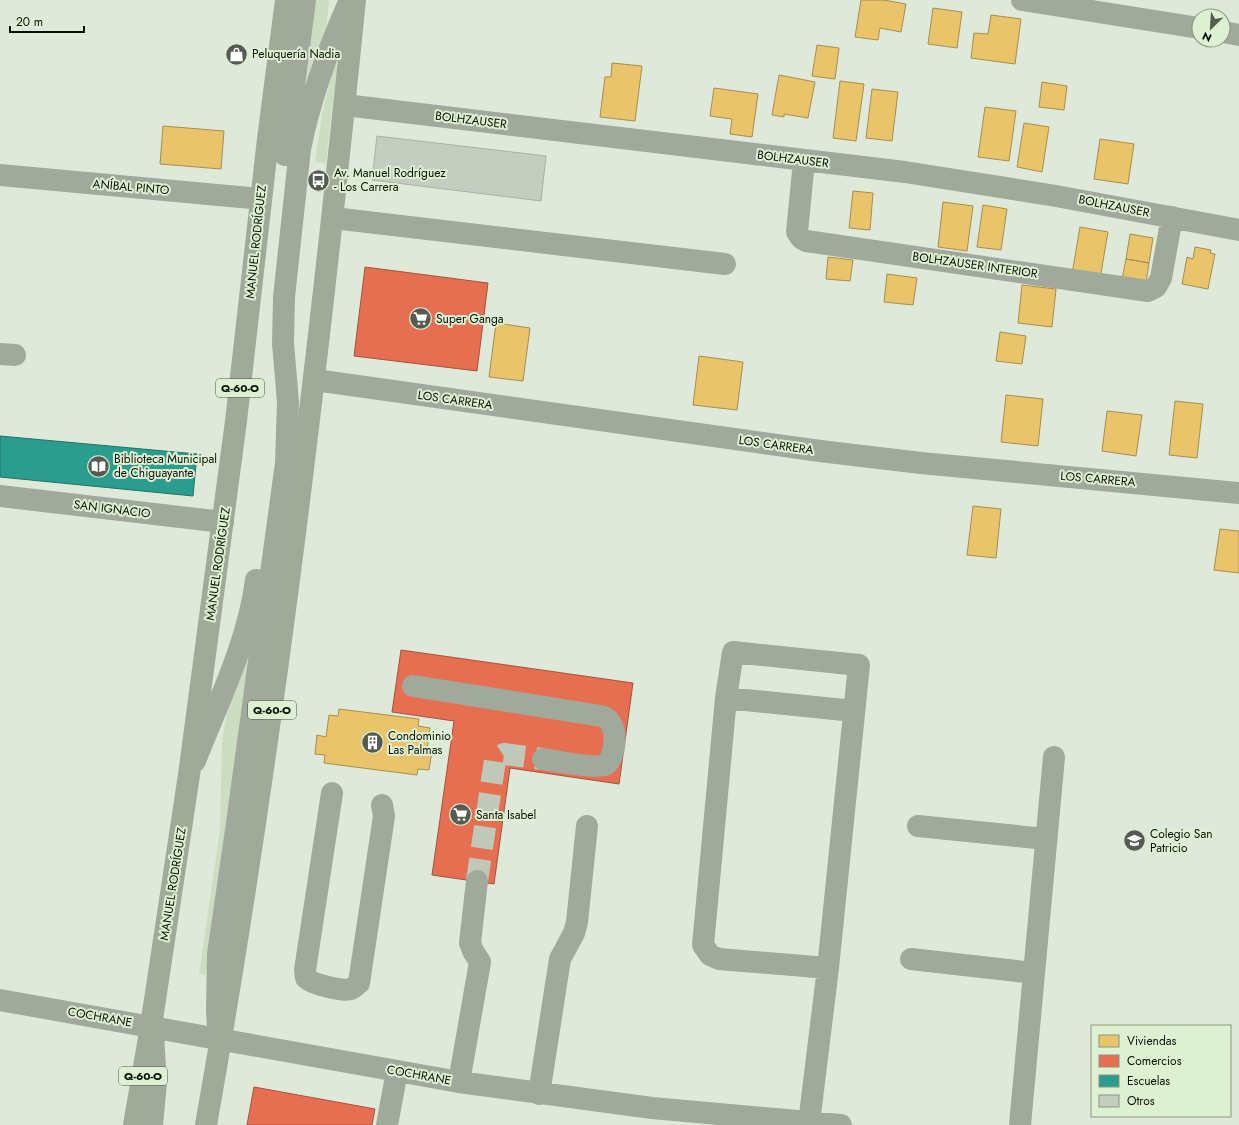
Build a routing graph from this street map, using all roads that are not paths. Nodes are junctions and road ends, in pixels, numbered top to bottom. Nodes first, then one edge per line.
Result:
1 (286, 0) edge
2 (305, 0) edge
3 (350, 0) edge
4 (356, 0) edge
5 (1022, 0) edge
6 (1191, 27) edge
7 (345, 105) junction
8 (804, 161) junction
9 (0, 175) edge
10 (261, 199) junction
11 (1172, 217) junction
12 (333, 218) junction
13 (1239, 230) edge
14 (725, 264) dead end
15 (315, 380) junction
16 (1239, 493) edge
17 (0, 496) edge
18 (223, 522) junction
19 (413, 686) dead end
20 (726, 698) junction
21 (854, 710) junction
22 (1054, 757) dead end
23 (543, 759) tunnel mouth
24 (189, 775) junction
25 (332, 793) dead end
26 (382, 805) dead end
27 (587, 826) dead end
28 (918, 826) dead end
29 (1046, 839) junction
30 (477, 881) tunnel mouth
31 (911, 959) dead end
32 (828, 968) junction
33 (1034, 973) junction
34 (0, 1000) edge
35 (151, 1026) junction
36 (220, 1039) junction
37 (397, 1071) junction
38 (459, 1082) junction
39 (539, 1094) junction
40 (796, 1123) edge
41 (134, 1125) edge
42 (152, 1125) edge
43 (206, 1125) edge
44 (387, 1125) edge
45 (841, 1125) edge
46 (1020, 1125) edge

1 - 10 main road, MANUEL RODRÍGUEZ / Q-60-O
2 - 24 street
3 - 36 street
4 - 7 main road, Q-60-O
5 - 6 street
7 - 8 street, BOLHZAUSER
7 - 12 main road, Q-60-O
8 - 11 street, BOLHZAUSER
8 - 11 street, BOLHZAUSER INTERIOR
9 - 10 street, ANÍBAL PINTO
10 - 18 main road, MANUEL RODRÍGUEZ / Q-60-O
11 - 13 street, BOLHZAUSER
12 - 14 street
12 - 15 main road, Q-60-O
15 - 16 street, LOS CARRERA
15 - 36 main road, Q-60-O
17 - 18 street, SAN IGNACIO
18 - 24 main road, MANUEL RODRÍGUEZ / Q-60-O
19 - 23 street
20 - 21 street
20 - 21 street
20 - 32 street
21 - 32 street
22 - 29 street
24 - 35 main road, MANUEL RODRÍGUEZ / Q-60-O
25 - 26 street
27 - 39 street
28 - 29 street
29 - 33 street
30 - 38 street
31 - 33 street
32 - 40 street
33 - 46 street
34 - 35 street, COCHRANE
35 - 36 street, COCHRANE
35 - 41 main road, MANUEL RODRÍGUEZ / Q-60-O
35 - 42 street
36 - 37 street, COCHRANE
36 - 43 main road, Q-60-O
37 - 38 street, COCHRANE
37 - 44 street
38 - 39 street, COCHRANE
39 - 40 street, COCHRANE
40 - 45 street, COCHRANE

